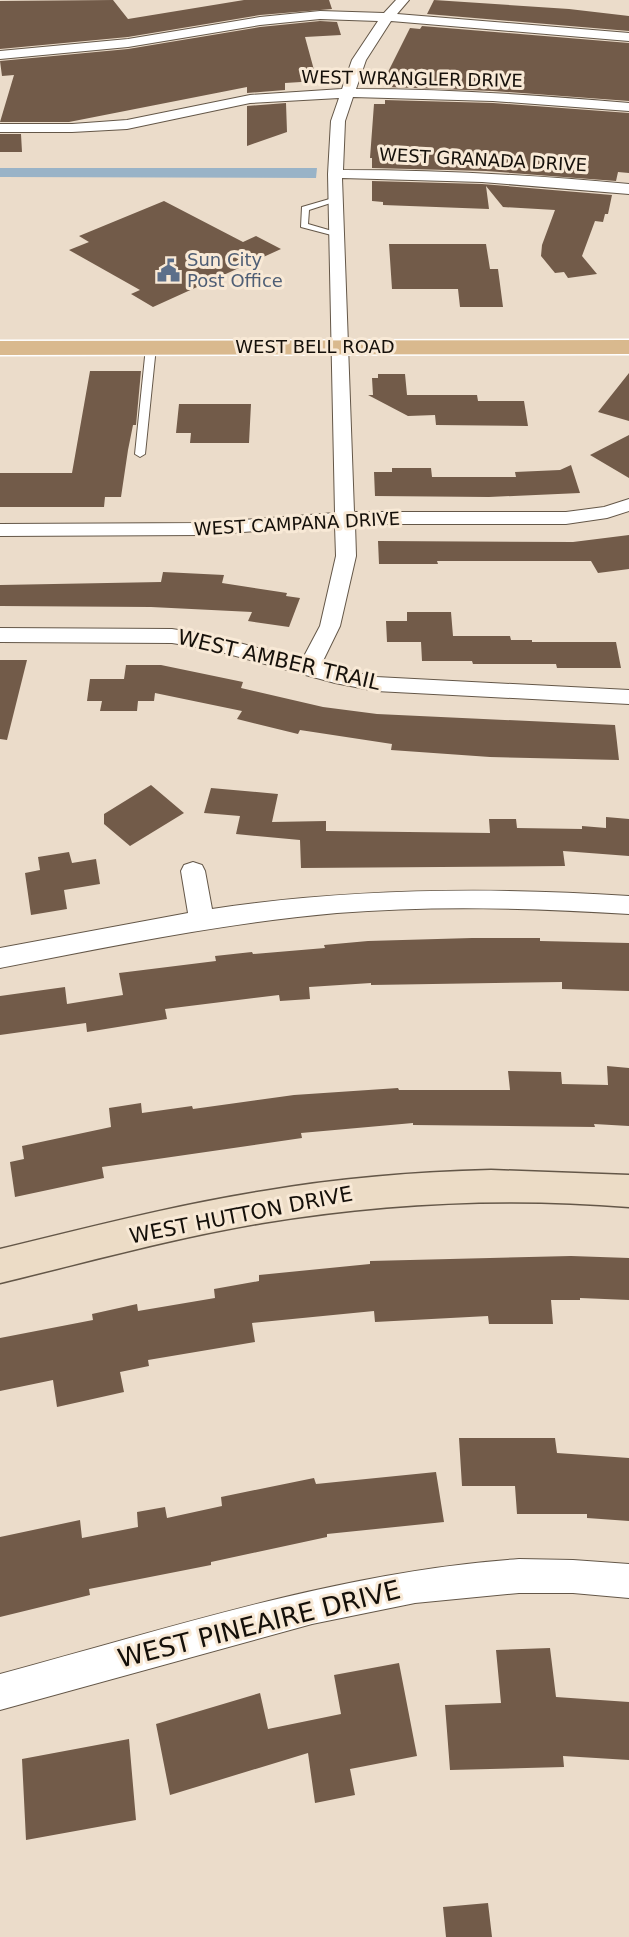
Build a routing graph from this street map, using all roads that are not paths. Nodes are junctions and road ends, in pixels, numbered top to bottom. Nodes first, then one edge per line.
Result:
1 (403, 0) edge
2 (387, 17) junction
3 (629, 37) edge
4 (0, 55) edge
5 (347, 93) junction
6 (629, 107) edge
7 (195, 112) junction
8 (208, 124) dead end
9 (0, 128) edge
10 (335, 174) junction
11 (629, 189) edge
12 (336, 200) junction
13 (336, 235) junction
14 (35, 327) dead end
15 (629, 327) edge
16 (339, 337) junction
17 (152, 347) junction
18 (629, 347) edge
19 (0, 348) edge
20 (140, 454) dead end
21 (629, 505) edge
22 (345, 519) junction
23 (0, 530) edge
24 (0, 635) edge
25 (309, 668) junction
26 (629, 697) edge
27 (193, 871) dead end
28 (629, 905) edge
29 (202, 920) junction
30 (0, 958) edge
31 (629, 1191) edge
32 (0, 1266) edge
33 (629, 1581) edge
34 (0, 1692) edge

1 - 2 street
2 - 3 street
2 - 4 street
2 - 5 street
5 - 6 street, WEST WRANGLER DRIVE
5 - 7 street, WEST WRANGLER DRIVE
5 - 10 street
7 - 8 street
7 - 9 street, WEST WRANGLER DRIVE
10 - 11 street, WEST GRANADA DRIVE
10 - 12 street
12 - 13 street
12 - 13 lane
13 - 16 street
14 - 16 main road, WEST BELL ROAD
15 - 16 main road, WEST BELL ROAD
16 - 17 main road, WEST BELL ROAD
16 - 18 main road, WEST BELL ROAD
16 - 22 street
17 - 19 main road, WEST BELL ROAD
17 - 20 lane
21 - 22 street, WEST CAMPANA DRIVE
22 - 23 street, WEST CAMPANA DRIVE
22 - 25 street
24 - 25 street, WEST AMBER TRAIL
25 - 26 street, WEST AMBER TRAIL
27 - 29 street
28 - 29 street
29 - 30 street
31 - 32 street, WEST HUTTON DRIVE
33 - 34 street, WEST PINEAIRE DRIVE

